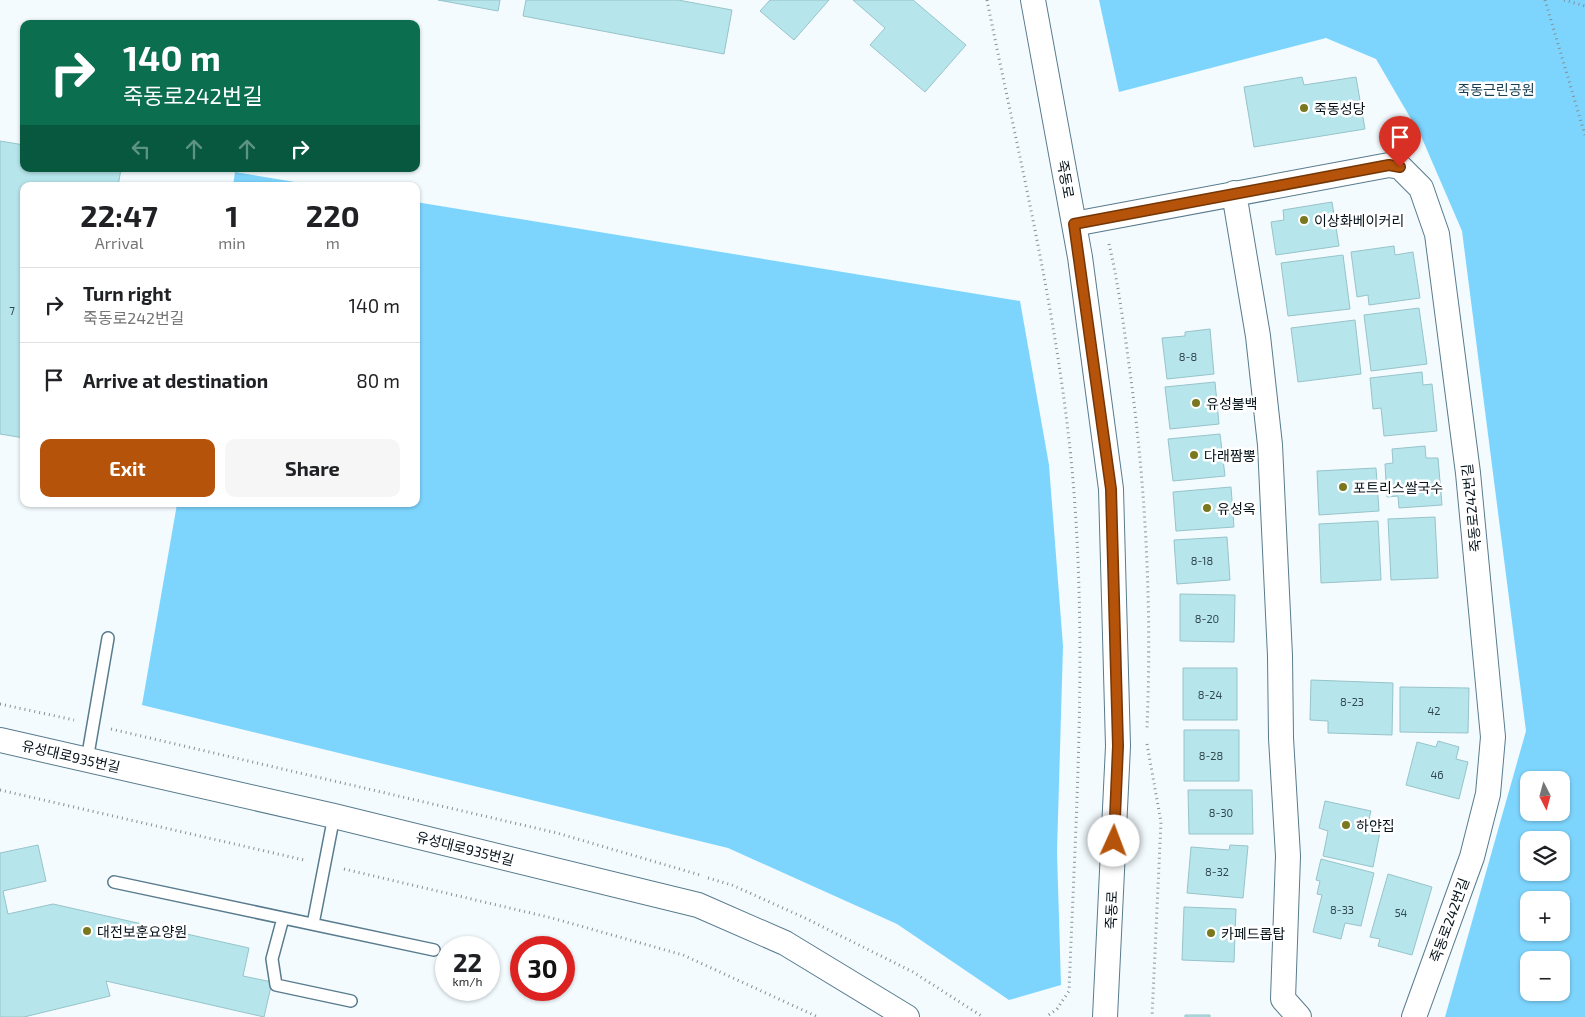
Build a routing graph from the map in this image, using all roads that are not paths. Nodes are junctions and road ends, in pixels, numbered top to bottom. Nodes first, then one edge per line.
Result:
1 (1033, 0) edge
2 (1234, 193) junction
3 (1074, 224) junction
4 (108, 638) dead end
5 (0, 740) edge
6 (87, 760) junction
7 (334, 816) junction
8 (114, 882) dead end
9 (283, 918) junction
10 (313, 924) junction
11 (434, 950) dead end
12 (351, 1001) dead end
13 (907, 1017) edge
14 (1105, 1017) edge
15 (1299, 1017) edge
16 (1414, 1017) edge

1 - 3 street, 죽동로
2 - 3 street, 죽동로242번길
2 - 15 street
2 - 16 street, 죽동로242번길
3 - 14 street, 죽동로
4 - 6 lane
5 - 6 street, 유성대로935번길
6 - 7 street, 유성대로935번길
7 - 10 lane
7 - 13 street, 유성대로935번길
8 - 9 lane
9 - 10 lane
9 - 12 lane
10 - 11 lane

